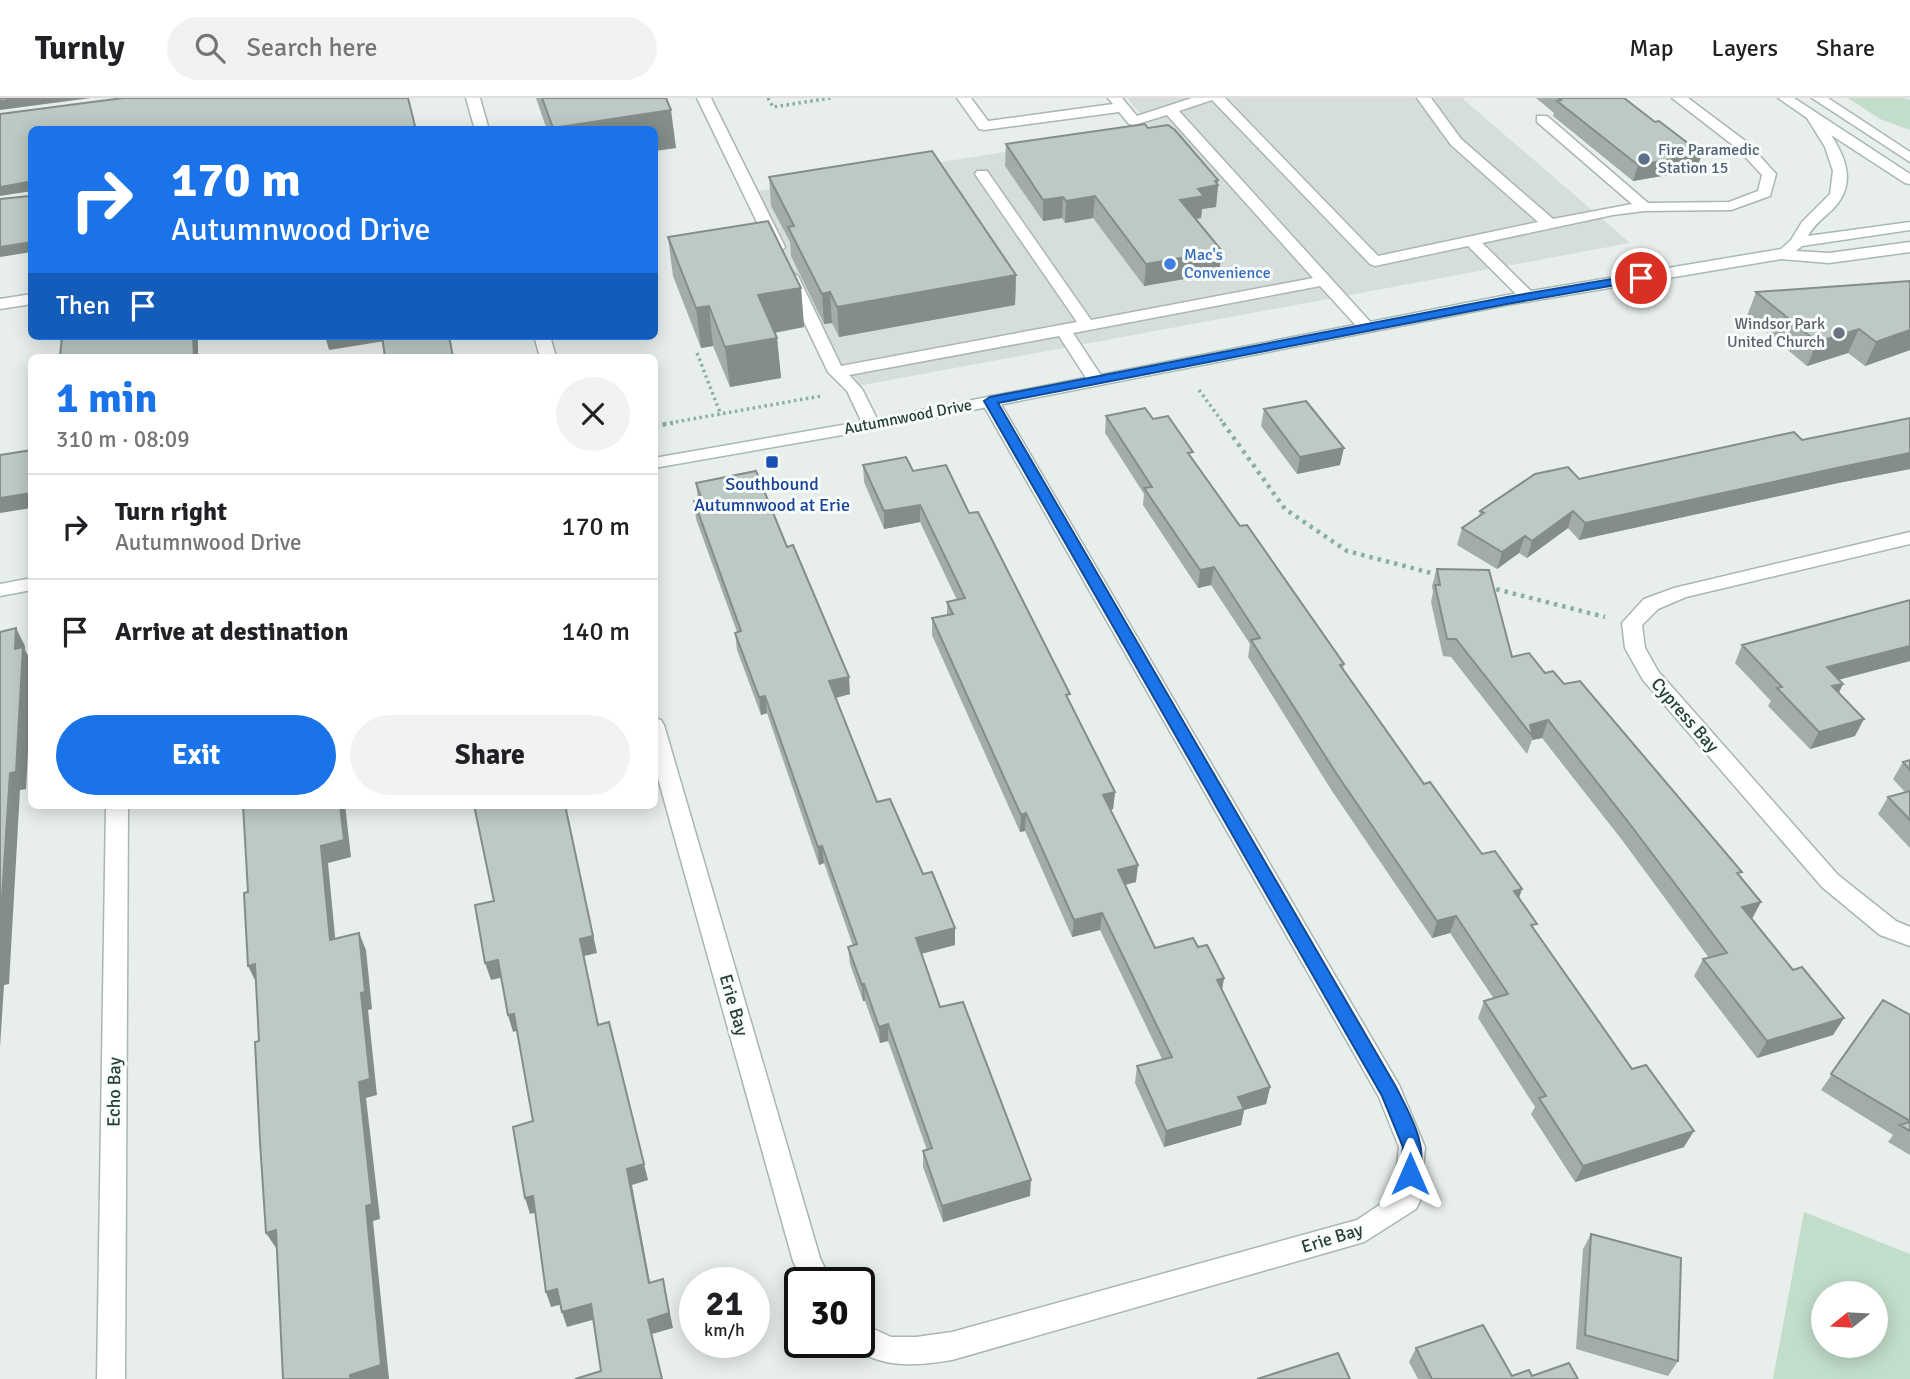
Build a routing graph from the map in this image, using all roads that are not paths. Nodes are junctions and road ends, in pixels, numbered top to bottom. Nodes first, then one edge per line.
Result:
1 (473, 98) edge
2 (704, 98) edge
3 (964, 98) edge
4 (1206, 98) edge
5 (1217, 98) edge
6 (1424, 98) edge
7 (1679, 98) edge
8 (1785, 98) edge
9 (1819, 98) edge
10 (1119, 102) edge
11 (1171, 111) junction
12 (1812, 116) junction
13 (1542, 119) dead end
14 (481, 126) edge
15 (1886, 143) junction
16 (1910, 151) edge
17 (1910, 158) edge
18 (982, 174) dead end
19 (1910, 180) edge
20 (1644, 207) junction
21 (1548, 223) junction
22 (1910, 226) edge
23 (1471, 241) junction
24 (1798, 242) junction
25 (1910, 247) edge
26 (1869, 253) junction
27 (1781, 254) junction
28 (1910, 257) edge
29 (1325, 280) junction
30 (1528, 297) junction
31 (28, 300) edge
32 (0, 304) edge
33 (1087, 325) junction
34 (1367, 328) junction
35 (1063, 330) junction
36 (836, 372) junction
37 (1096, 380) junction
38 (990, 401) junction
39 (872, 425) junction
40 (658, 462) edge
41 (1910, 538) edge
42 (28, 585) edge
43 (0, 590) edge
44 (658, 739) edge
45 (117, 809) edge
46 (1910, 937) edge
47 (810, 1267) edge
48 (875, 1346) edge
49 (111, 1379) edge

1 - 14 street
2 - 36 street
3 - 10 street
4 - 11 street
5 - 23 street
6 - 21 street
7 - 20 street
8 - 12 street
9 - 15 street
10 - 11 street
11 - 29 street
12 - 19 street
12 - 24 street
13 - 20 street
15 - 16 street
15 - 17 street
18 - 33 street
20 - 21 street
21 - 23 street
22 - 24 street, Autumnwood Drive
23 - 30 street
24 - 27 street, Autumnwood Drive
25 - 26 street, Autumnwood Drive
26 - 27 street, Autumnwood Drive
26 - 28 street
27 - 30 street, Autumnwood Drive
29 - 33 street
29 - 34 street
30 - 34 street, Autumnwood Drive
31 - 32 street
33 - 35 street
34 - 37 street, Autumnwood Drive
35 - 36 street
35 - 37 street
36 - 39 street
37 - 38 street, Autumnwood Drive
38 - 39 street, Autumnwood Drive
38 - 48 street, Erie Bay
39 - 40 street, Autumnwood Drive
41 - 46 street, Cypress Bay
42 - 43 street
44 - 47 street, Erie Bay
45 - 49 street, Echo Bay

